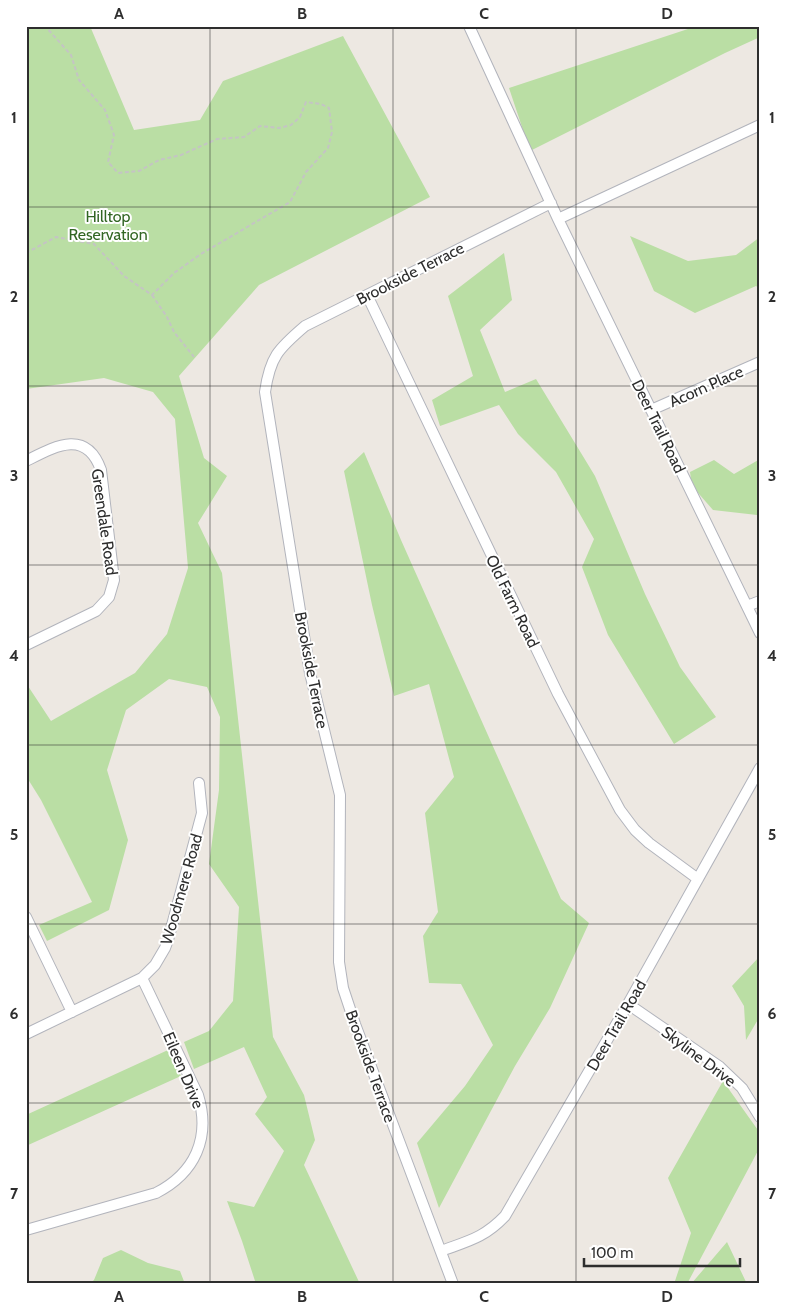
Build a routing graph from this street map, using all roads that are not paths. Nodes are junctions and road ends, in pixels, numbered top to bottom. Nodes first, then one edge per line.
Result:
1 (470, 27) edge
2 (760, 125) edge
3 (551, 203) junction
4 (558, 219) junction
5 (367, 295) junction
6 (760, 362) edge
7 (651, 410) junction
8 (26, 460) edge
9 (760, 601) edge
10 (747, 606) junction
11 (760, 632) edge
12 (26, 645) edge
13 (760, 768) edge
14 (199, 783) dead end
15 (698, 879) junction
16 (26, 917) edge
17 (142, 978) junction
18 (628, 1004) junction
19 (72, 1012) junction
20 (26, 1034) edge
21 (760, 1117) edge
22 (26, 1230) edge
23 (441, 1251) junction
24 (453, 1284) edge

1 - 3 street
2 - 4 street
3 - 4 street, Deer Trail Road
3 - 5 street, Brookside Terrace
4 - 7 street, Deer Trail Road
5 - 15 street, Old Farm Road
5 - 23 street, Brookside Terrace
6 - 7 street, Acorn Place
7 - 10 street, Deer Trail Road
8 - 12 street, Greendale Road
9 - 10 street
10 - 11 street, Deer Trail Road
13 - 15 street, Deer Trail Road
14 - 17 street, Woodmere Road
15 - 18 street, Deer Trail Road
16 - 19 street
17 - 19 street, Woodmere Road
17 - 22 street, Eileen Drive
18 - 21 street, Skyline Drive
18 - 23 street, Deer Trail Road
19 - 20 street, Woodmere Road
23 - 24 street, Brookside Terrace

